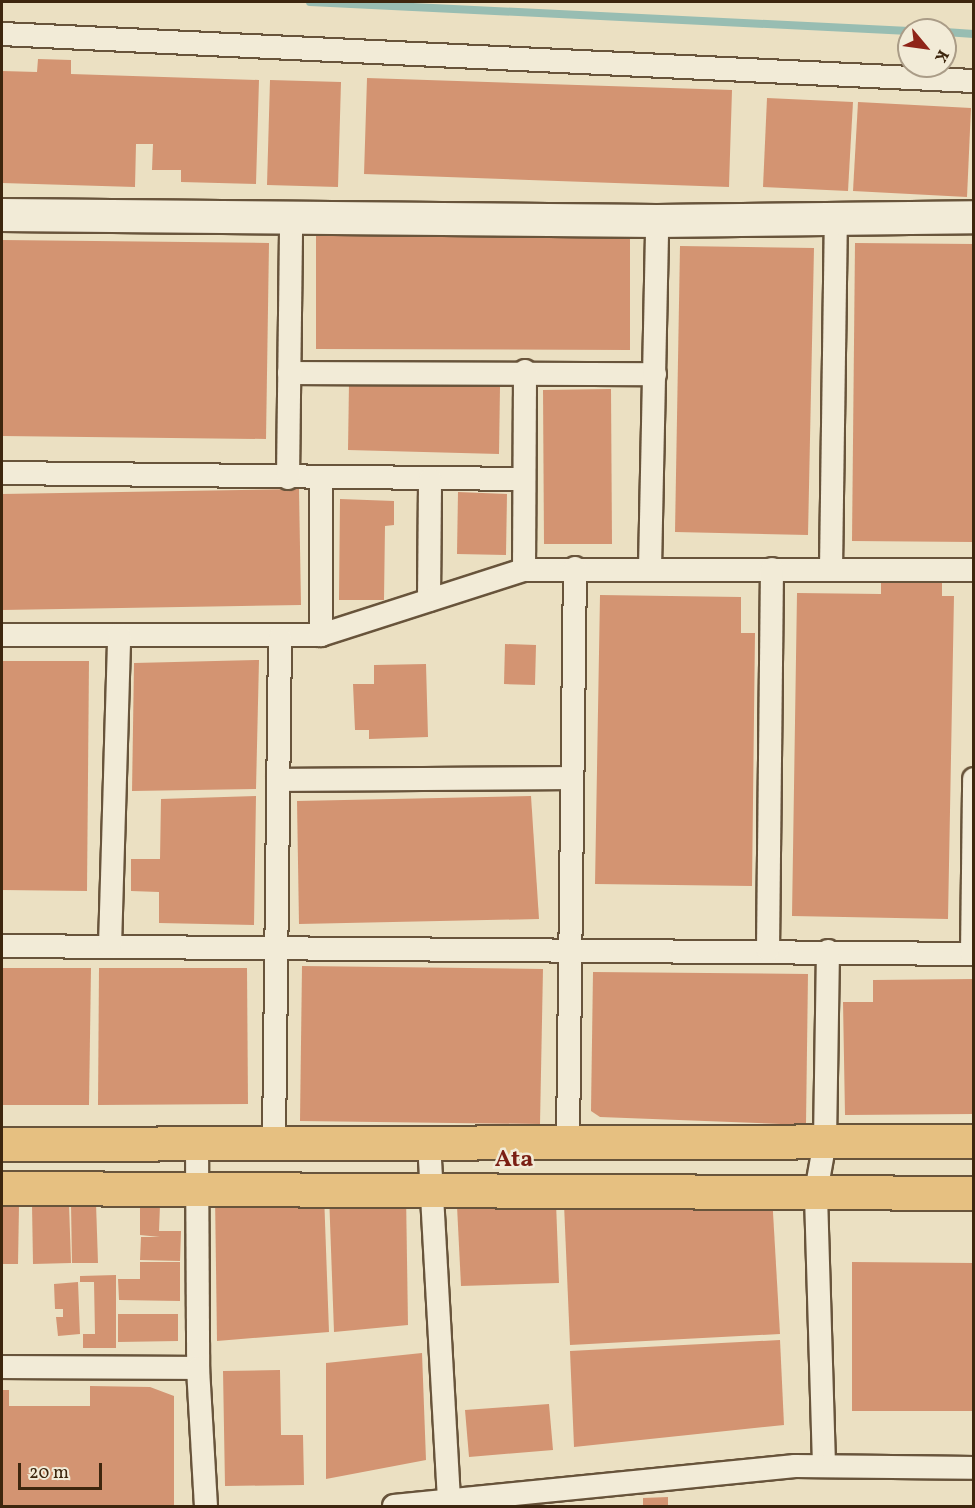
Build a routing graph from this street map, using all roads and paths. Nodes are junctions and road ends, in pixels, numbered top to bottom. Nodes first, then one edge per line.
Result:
1 (2, 34) edge
2 (974, 81) edge
3 (2, 215) edge
4 (974, 217) edge
5 (291, 218) junction
6 (836, 218) junction
7 (657, 221) junction
8 (525, 370) junction
9 (289, 373) junction
10 (655, 374) junction
11 (2, 472) edge
12 (288, 478) junction
13 (321, 478) junction
14 (430, 479) junction
15 (524, 479) junction
16 (575, 568) junction
17 (650, 568) junction
18 (831, 569) junction
19 (524, 570) junction
20 (771, 570) junction
21 (974, 570) edge
22 (429, 600) junction
23 (2, 634) edge
24 (119, 635) junction
25 (321, 635) junction
26 (280, 638) junction
27 (568, 778) junction
28 (974, 779) edge
29 (278, 780) junction
30 (2, 945) edge
31 (110, 946) junction
32 (275, 948) junction
33 (567, 948) junction
34 (768, 950) junction
35 (828, 951) junction
36 (973, 954) edge
37 (568, 1140) junction
38 (825, 1141) junction
39 (974, 1141) edge
40 (274, 1142) junction
41 (429, 1142) junction
42 (197, 1143) junction
43 (2, 1144) edge
44 (200, 1187) junction
45 (2, 1188) edge
46 (431, 1189) junction
47 (816, 1192) junction
48 (974, 1193) edge
49 (2, 1367) edge
50 (198, 1368) junction
51 (824, 1465) junction
52 (974, 1468) edge
53 (449, 1499) junction
54 (510, 1499) edge
55 (206, 1506) edge
56 (394, 1506) edge

1 - 2 street
3 - 5 street
4 - 6 street
5 - 7 street
5 - 9 street
6 - 7 street
6 - 18 street
7 - 10 street
8 - 9 street
8 - 10 street
8 - 15 street
9 - 12 street
10 - 17 street
11 - 12 street
12 - 13 street
13 - 14 street
13 - 25 street
14 - 15 street
14 - 22 street
15 - 19 street
16 - 17 street
16 - 19 street
16 - 27 street
17 - 20 street
18 - 20 street
18 - 21 street
19 - 22 street
20 - 34 street
22 - 25 street
23 - 24 street
24 - 26 street
24 - 31 street
25 - 26 street
26 - 29 street
27 - 29 street
27 - 33 street
28 - 36 street
29 - 32 street
30 - 31 street
31 - 32 street
32 - 33 street
32 - 40 street
33 - 34 street
33 - 37 street
34 - 35 street
35 - 36 street
35 - 38 street
37 - 38 main road
37 - 41 main road
38 - 39 main road
38 - 47 street
40 - 41 main road
40 - 42 main road
41 - 46 street
42 - 43 main road
42 - 44 street
44 - 45 main road
44 - 46 main road
44 - 50 street
46 - 47 main road
46 - 53 street
47 - 48 main road
47 - 51 street
49 - 50 street
50 - 55 street
51 - 52 street
51 - 54 street
53 - 54 street
53 - 56 street

